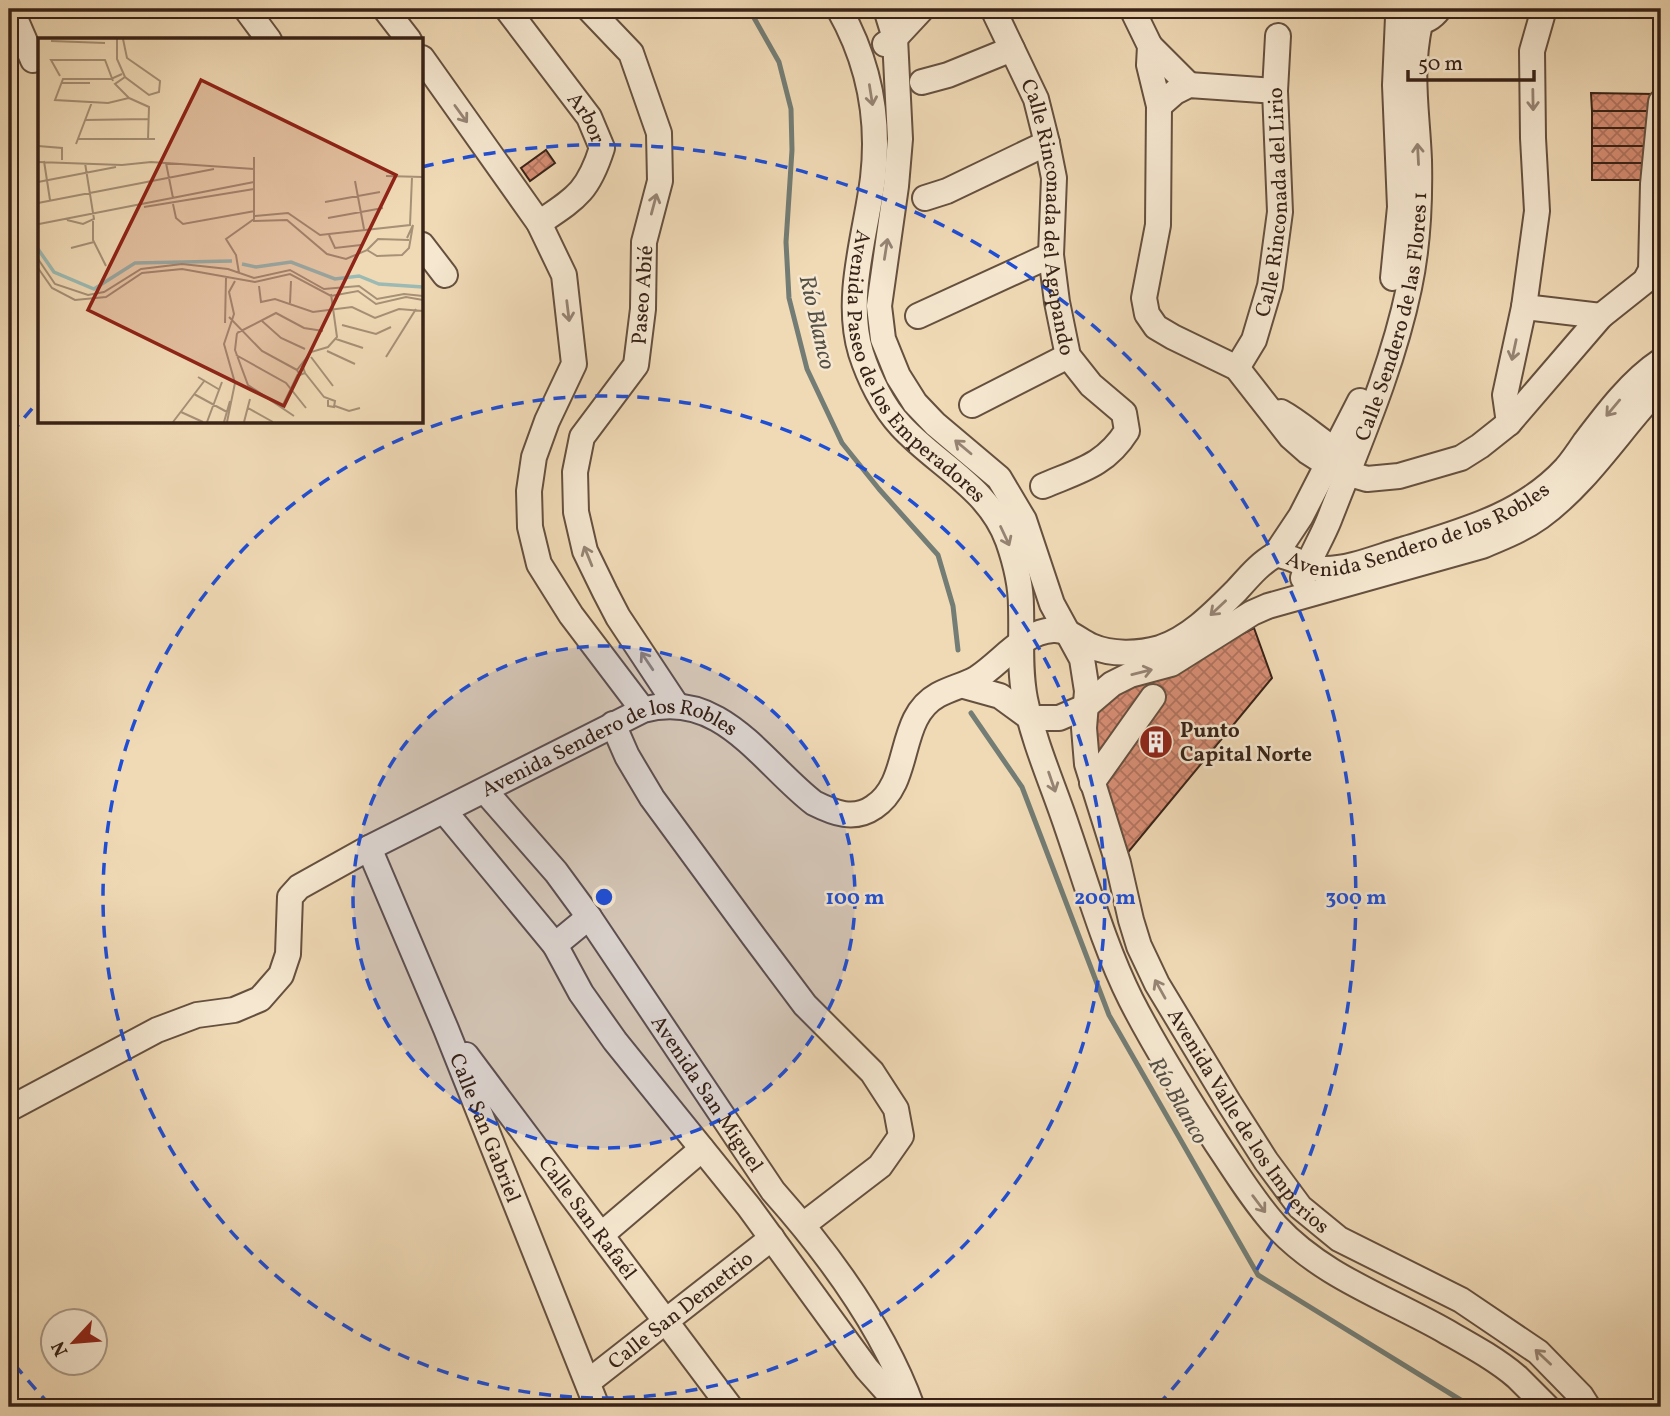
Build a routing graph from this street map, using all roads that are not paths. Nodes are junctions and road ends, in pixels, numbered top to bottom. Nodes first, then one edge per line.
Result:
1 (11, 9) edge
2 (246, 9) edge
3 (385, 9) edge
4 (507, 9) edge
5 (589, 9) edge
6 (839, 9) edge
7 (886, 9) edge
8 (922, 9) edge
9 (993, 9) edge
10 (1132, 9) edge
11 (1544, 9) edge
12 (1412, 14) edge
13 (1278, 36) dead end
14 (268, 38) edge
15 (404, 38) edge
16 (894, 38) junction
17 (1150, 46) junction
18 (858, 47) junction
19 (1012, 49) junction
20 (33, 60) dead end
21 (424, 61) edge
22 (922, 82) dead end
23 (1189, 85) junction
24 (1275, 91) junction
25 (1661, 102) edge
26 (1159, 106) junction
27 (1048, 143) junction
28 (925, 198) dead end
29 (539, 223) junction
30 (424, 248) edge
31 (1051, 255) junction
32 (445, 275) dead end
33 (1524, 307) junction
34 (918, 316) dead end
35 (1601, 316) junction
36 (1068, 356) junction
37 (1661, 361) edge
38 (1237, 368) junction
39 (1661, 386) edge
40 (972, 405) dead end
41 (547, 421) junction
42 (1509, 423) junction
43 (582, 437) junction
44 (1340, 462) junction
45 (1043, 486) dead end
46 (1301, 516) junction
47 (1323, 535) junction
48 (1275, 555) junction
49 (1307, 565) junction
50 (1348, 565) junction
51 (1251, 574) junction
52 (605, 593) junction
53 (1298, 597) junction
54 (1268, 606) junction
55 (570, 615) junction
56 (1065, 631) junction
57 (1020, 643) junction
58 (964, 686) junction
59 (1153, 697) dead end
60 (677, 706) junction
61 (1084, 707) junction
62 (643, 710) junction
63 (1030, 718) junction
64 (613, 724) junction
65 (1092, 783) junction
66 (485, 791) junction
67 (445, 811) junction
68 (369, 848) junction
69 (589, 917) junction
70 (555, 945) junction
71 (446, 1030) junction
72 (692, 1071) junction
73 (660, 1097) junction
74 (9, 1109) edge
75 (702, 1149) junction
76 (1266, 1161) junction
77 (1241, 1180) junction
78 (773, 1191) junction
79 (749, 1207) junction
80 (803, 1225) junction
81 (601, 1236) junction
82 (772, 1238) junction
83 (845, 1283) junction
84 (1461, 1300) junction
85 (820, 1304) junction
86 (666, 1323) junction
87 (1444, 1330) junction
88 (588, 1382) junction
89 (597, 1407) edge
90 (730, 1407) edge
91 (901, 1407) edge
92 (912, 1407) edge
93 (1547, 1407) edge
94 (1588, 1407) edge

1 - 20 street
2 - 14 street
3 - 15 street
4 - 29 street, Arbor
43 -> 5 street, Paseo Abié
6 - 18 street, Avenida Paseo de los Emperadores
7 - 16 street, Avenida Paseo de los Emperadores
8 - 16 street
9 - 19 street, Calle Rinconada del Agapando
10 - 17 street
11 -> 33 street
12 - 44 street, Calle Sendero de las Flores 1
13 - 24 street
16 - 18 street
56 -> 16 street, Avenida Paseo de los Emperadores
17 - 23 street
17 - 26 street
18 -> 57 street, Avenida Paseo de los Emperadores
19 - 22 street
19 - 27 street, Calle Rinconada del Agapando
21 -> 29 street
23 - 24 street, Calle Rinconada del Lirio
23 - 26 street
24 - 38 street, Calle Rinconada del Lirio
25 - 35 street
26 - 38 street
27 - 28 street
27 - 31 street, Calle Rinconada del Agapando
29 -> 41 street
30 - 32 street
31 - 34 street
31 - 36 street, Calle Rinconada del Agapando
33 - 35 street
33 -> 42 street
35 - 42 street
36 - 40 street
36 - 45 street, Calle Rinconada del Agapando
37 -> 50 street, Avenida Sendero de los Robles
38 - 44 street
39 - 53 street, Avenida Sendero de los Robles
41 - 43 street
41 - 55 street
42 - 44 street
52 -> 43 street, Paseo Abié
44 - 46 street, Calle Sendero de las Flores 1
44 - 47 street, Calle Sendero de las Flores 1
46 - 47 street
46 - 48 street, Calle Sendero de las Flores 1
47 - 49 street, Calle Sendero de las Flores 1
47 - 50 street
48 - 49 street, Avenida Sendero de los Robles
48 - 51 street, Avenida Sendero de los Robles
49 - 50 street, Avenida Sendero de los Robles
49 - 53 street, Calle Sendero de las Flores 1
51 - 54 street
51 -> 56 street, Avenida Sendero de los Robles
52 - 55 street
60 -> 52 street, Paseo Abié
53 - 54 street, Avenida Sendero de los Robles
61 -> 54 street, Avenida Sendero de los Robles
55 - 62 street
56 - 57 street, Avenida Sendero de los Robles
56 - 61 street, Avenida Paseo de los Emperadores
57 - 58 street, Avenida Sendero de los Robles
57 - 63 street, Avenida Paseo de los Emperadores
58 - 60 street, Avenida Sendero de los Robles
58 - 63 street
59 - 65 street
60 - 62 street, Avenida Sendero de los Robles
61 - 63 street, Avenida Sendero de los Robles
61 - 65 street, Avenida Valle de los Imperios
62 - 64 street, Avenida Sendero de los Robles
63 -> 77 street, Avenida Valle de los Imperios
64 - 66 street, Avenida Sendero de los Robles
64 - 80 street
76 -> 65 street, Avenida Valle de los Imperios
66 - 67 street, Avenida Sendero de los Robles
66 - 69 street, Avenida San Miguel
67 - 68 street, Avenida Sendero de los Robles
67 - 70 street, Avenida San Miguel
68 - 71 street, Calle San Gabriel
68 - 74 street, Avenida Sendero de los Robles
69 - 70 street
69 - 72 street, Avenida San Miguel
70 - 73 street, Avenida San Miguel
71 - 81 street, Calle San Rafaél
71 - 88 street, Calle San Gabriel
72 - 73 street
72 - 78 street, Avenida San Miguel
73 - 75 street, Avenida San Miguel
75 - 79 street, Avenida San Miguel
75 - 81 street
76 - 77 street
76 - 84 street, Avenida Valle de los Imperios
77 -> 87 street, Avenida Valle de los Imperios
78 - 79 street
78 - 80 street, Avenida San Miguel
79 - 82 street, Avenida San Miguel
80 - 83 street, Avenida San Miguel
81 - 86 street, Calle San Rafaél
82 - 85 street, Avenida San Miguel
82 - 86 street, Calle San Demetrio
83 - 85 street
83 - 92 street, Avenida San Miguel
84 - 87 street
94 -> 84 street, Avenida Valle de los Imperios
85 - 91 street, Avenida San Miguel
86 - 88 street, Calle San Demetrio
86 - 90 street, Calle San Rafaél
87 - 93 street, Avenida Valle de los Imperios
88 - 89 street, Calle San Gabriel

